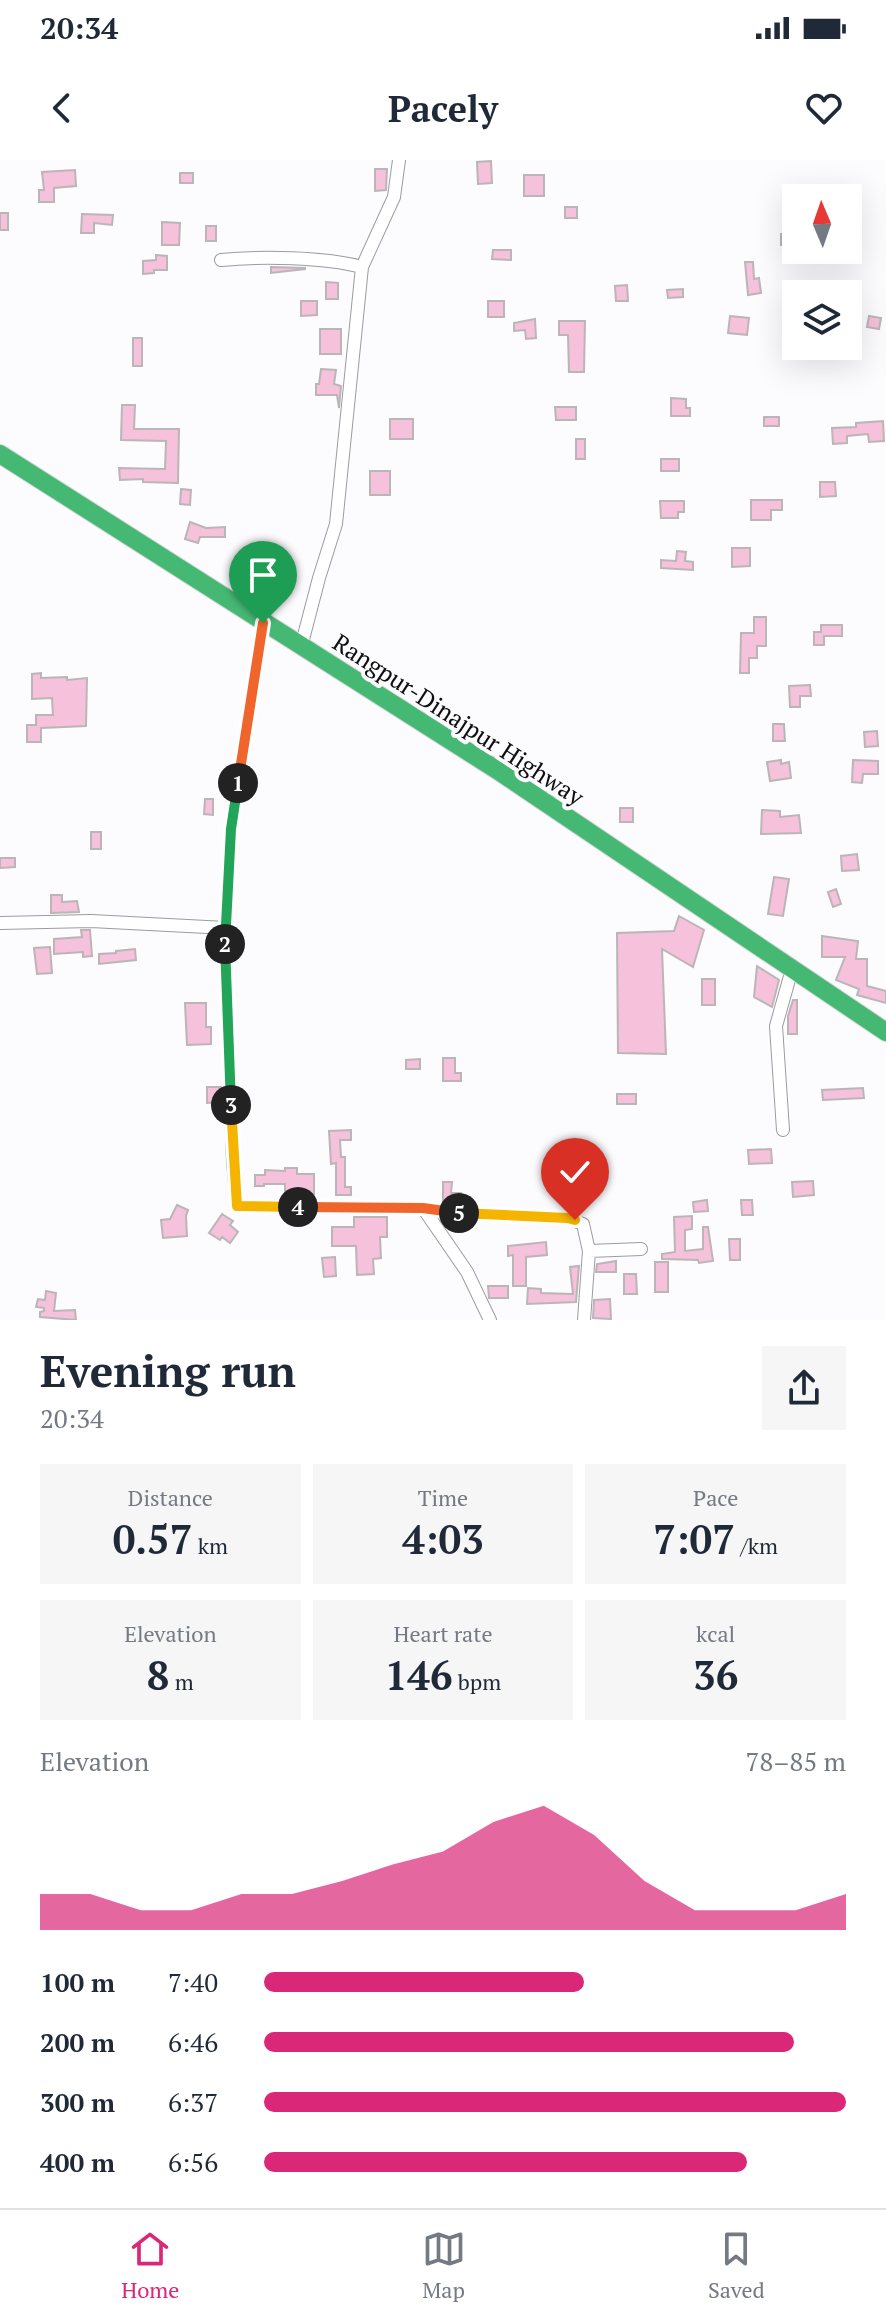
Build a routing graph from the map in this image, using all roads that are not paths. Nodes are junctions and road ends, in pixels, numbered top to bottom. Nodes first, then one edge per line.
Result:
1 (399, 160) edge
2 (221, 260) dead end
3 (362, 267) junction
4 (0, 454) edge
5 (263, 623) junction
6 (301, 647) junction
7 (0, 923) edge
8 (226, 928) junction
9 (792, 969) junction
10 (886, 1032) edge
11 (783, 1130) dead end
12 (423, 1208) junction
13 (641, 1249) dead end
14 (589, 1251) junction
15 (490, 1320) edge
16 (584, 1320) edge

1 - 3 street
2 - 3 street
3 - 6 street
4 - 5 highway, Rangpur-Dinajpur Highway
5 - 6 highway, Rangpur-Dinajpur Highway
5 - 8 street
6 - 9 highway, Rangpur-Dinajpur Highway
7 - 8 street
8 - 12 street
9 - 10 highway, Rangpur-Dinajpur Highway
9 - 11 street
12 - 14 street
12 - 15 street
13 - 14 street
14 - 16 street

